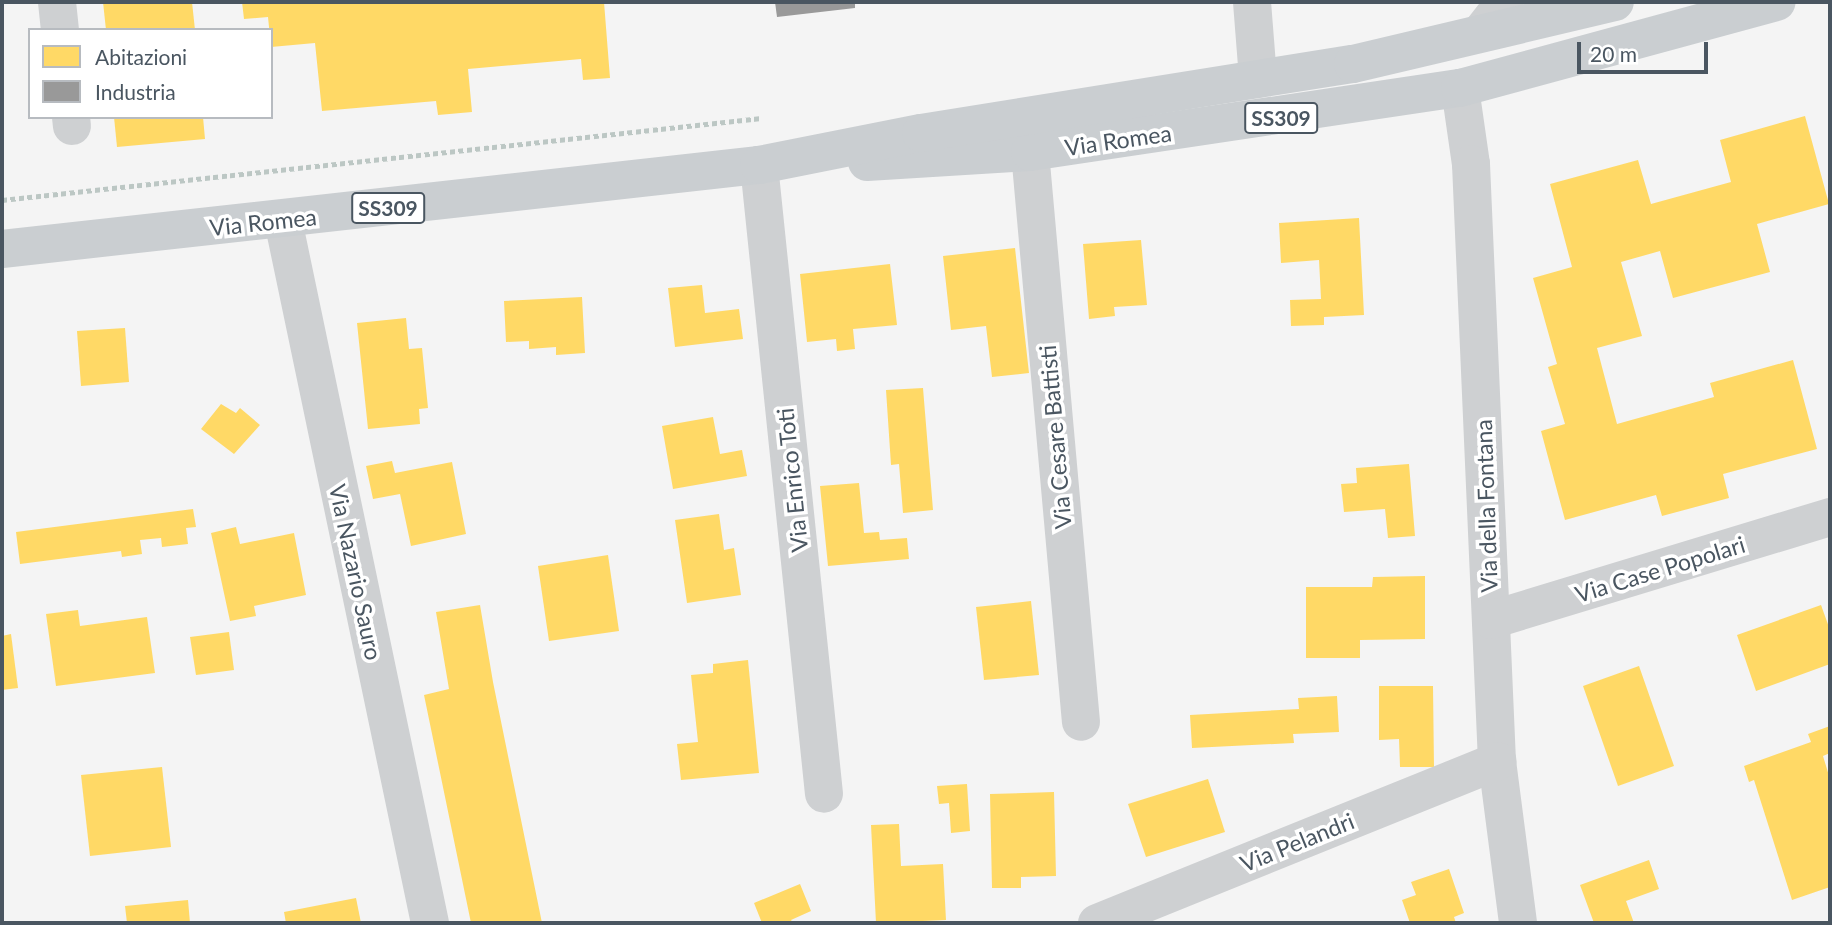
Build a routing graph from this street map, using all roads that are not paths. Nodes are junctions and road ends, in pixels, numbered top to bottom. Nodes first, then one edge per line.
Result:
1 (57, 2) edge
2 (1252, 2) edge
3 (1505, 2) edge
4 (1612, 2) edge
5 (1681, 2) edge
6 (1776, 2) edge
7 (60, 28) edge
8 (1482, 31) junction
9 (1353, 64) junction
10 (1530, 71) junction
11 (1258, 79) junction
12 (1460, 88) junction
13 (1030, 152) junction
14 (766, 164) junction
15 (283, 220) junction
16 (2, 250) edge
17 (1830, 517) edge
18 (1491, 620) junction
19 (1081, 722) dead end
20 (1497, 761) junction
21 (824, 794) dead end
22 (430, 923) edge
23 (1097, 923) edge
24 (1518, 923) edge

1 - 7 street
2 - 11 street
3 - 8 street
4 - 8 main road, Via Romea / SS309
4 - 12 main road, Via Romea / SS309
5 - 10 main road, Via Romea / SS309
6 - 10 main road, Via Romea / SS309
8 - 9 main road, Via Romea / SS309
8 - 12 main road
9 - 11 main road, Via Romea / SS309
9 - 12 main road, Via Romea / SS309
10 - 12 main road, Via Romea / SS309
11 - 14 main road, Via Romea / SS309
12 - 13 main road, Via Romea / SS309
12 - 18 street, Via della Fontana
13 - 14 main road, Via Romea / SS309
13 - 19 street, Via Cesare Battisti
14 - 15 main road, Via Romea / SS309
14 - 21 street, Via Enrico Toti
15 - 16 main road, Via Romea / SS309
15 - 22 street, Via Nazario Sauro
17 - 18 street, Via Case Popolari
18 - 20 street, Via della Fontana
20 - 23 street, Via Pelandri
20 - 24 street, Via della Fontana

